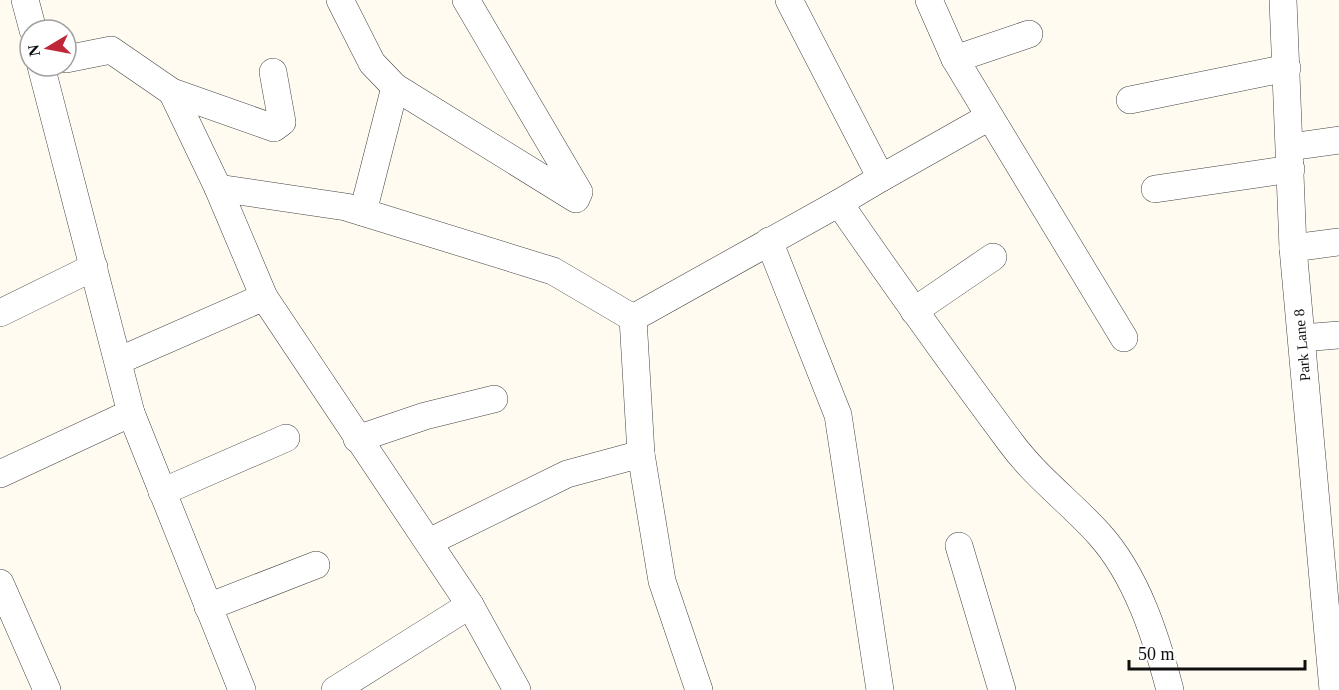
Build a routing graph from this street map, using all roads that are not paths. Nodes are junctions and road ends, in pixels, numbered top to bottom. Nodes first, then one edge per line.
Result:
1 (25, 0) edge
2 (340, 0) edge
3 (466, 0) edge
4 (789, 0) edge
5 (929, 0) edge
6 (1283, 0) edge
7 (30, 18) edge
8 (1029, 34) dead end
9 (78, 57) edge
10 (955, 58) junction
11 (1287, 68) junction
12 (273, 72) dead end
13 (44, 78) edge
14 (395, 87) junction
15 (172, 92) junction
16 (1130, 100) dead end
17 (989, 117) junction
18 (1339, 141) edge
19 (1290, 158) junction
20 (881, 178) junction
21 (218, 188) junction
22 (1155, 189) dead end
23 (839, 203) junction
24 (363, 212) junction
25 (769, 241) junction
26 (1339, 242) edge
27 (1293, 248) junction
28 (993, 257) dead end
29 (94, 267) junction
30 (264, 297) junction
31 (914, 311) junction
32 (0, 313) edge
33 (633, 318) junction
34 (1339, 335) edge
35 (1124, 338) dead end
36 (1302, 338) junction
37 (118, 361) junction
38 (494, 399) dead end
39 (131, 413) junction
40 (286, 438) dead end
41 (357, 439) junction
42 (641, 454) junction
43 (0, 474) edge
44 (162, 492) junction
45 (429, 542) junction
46 (959, 546) dead end
47 (316, 565) dead end
48 (0, 583) edge
49 (470, 605) junction
50 (208, 607) junction
51 (506, 686) edge
52 (47, 690) edge
53 (242, 690) edge
54 (335, 690) edge
55 (699, 690) edge
56 (880, 690) edge
57 (1002, 690) edge
58 (1170, 690) edge
59 (1333, 690) edge

1 - 7 street
2 - 14 street
3 - 14 street
4 - 20 street
5 - 10 street
6 - 11 street, Park Lane 8
8 - 10 street
9 - 15 street
10 - 17 street
11 - 16 street
11 - 19 street, Park Lane 8
12 - 15 street
13 - 29 street
14 - 24 street
15 - 21 street
17 - 20 street
17 - 35 street
18 - 19 street
19 - 22 street
19 - 27 street, Park Lane 8
20 - 23 street
21 - 24 street
21 - 30 street
23 - 25 street
23 - 31 street
24 - 33 street
25 - 33 street
25 - 56 street
26 - 27 street
27 - 36 street, Park Lane 8
28 - 31 street
29 - 32 street
29 - 37 street
30 - 37 street
30 - 41 street
31 - 58 street
33 - 42 street
34 - 36 street
36 - 59 street, Park Lane 8
37 - 39 street
38 - 41 street
39 - 43 street
39 - 44 street
40 - 44 street
41 - 45 street
42 - 45 street
42 - 55 street
44 - 50 street
45 - 49 street
46 - 57 street
47 - 50 street
48 - 52 street
49 - 51 street
49 - 54 street
50 - 53 street

